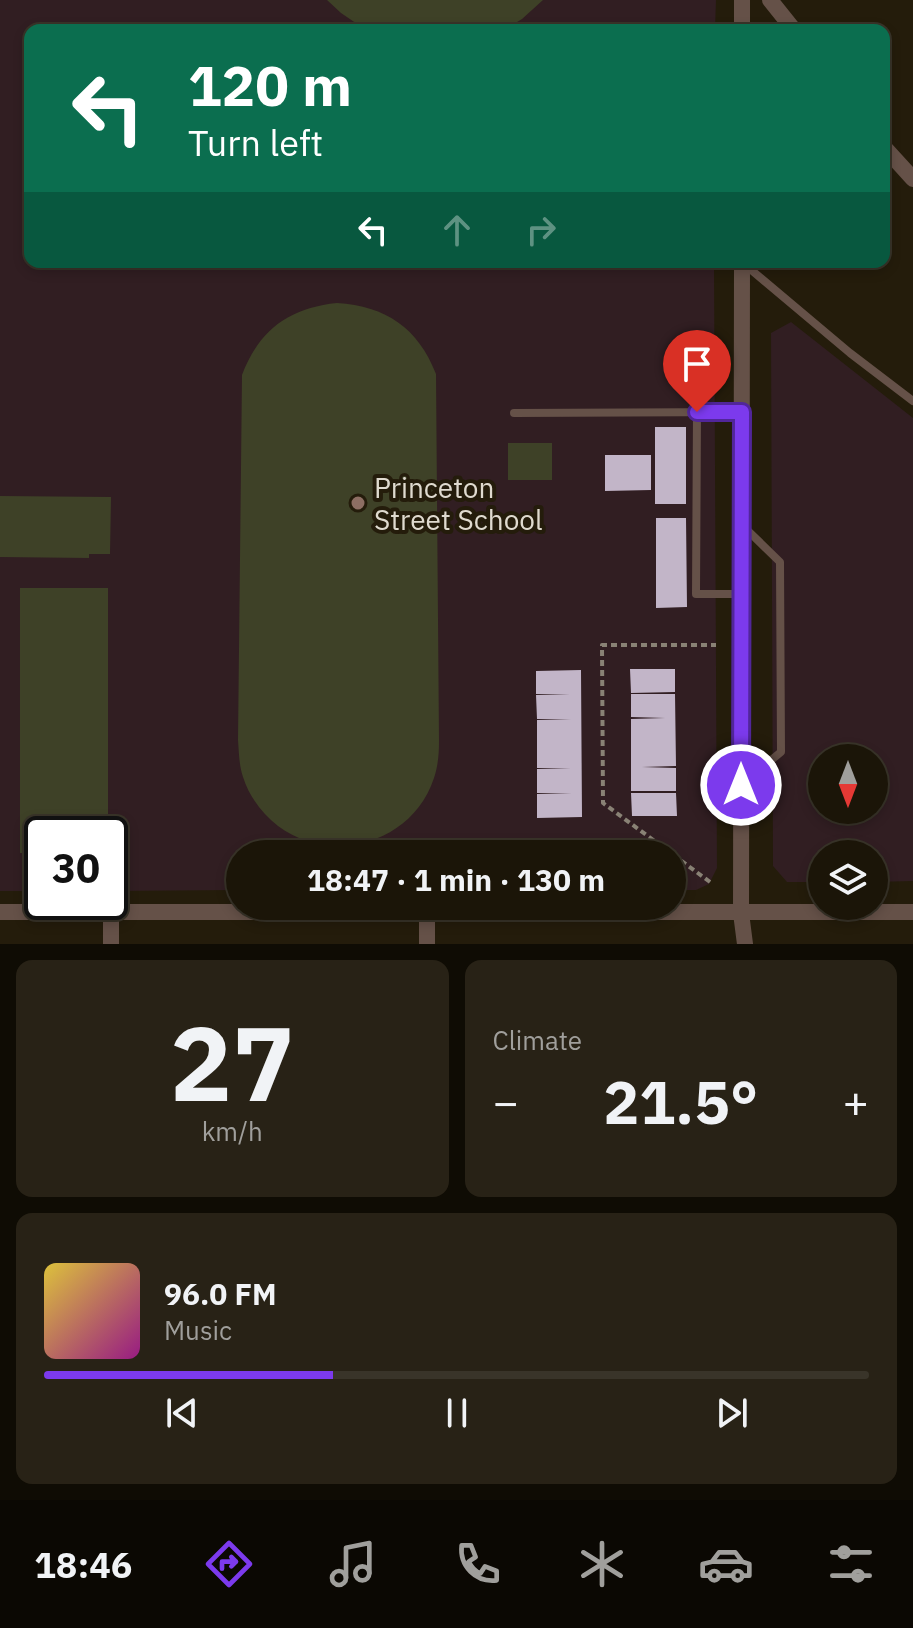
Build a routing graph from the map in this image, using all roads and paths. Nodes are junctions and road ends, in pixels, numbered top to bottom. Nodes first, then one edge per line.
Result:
1 (742, 0) edge
2 (770, 0) edge
3 (742, 24) edge
4 (789, 24) edge
5 (890, 154) edge
6 (913, 179) edge
7 (742, 268) edge
8 (749, 268) edge
9 (913, 401) edge
10 (697, 412) junction
11 (742, 412) junction
12 (514, 413) dead end
13 (741, 524) junction
14 (741, 594) junction
15 (716, 645) dead end
16 (741, 785) junction
17 (710, 882) dead end
18 (0, 912) edge
19 (24, 912) edge
20 (128, 912) edge
21 (226, 912) edge
22 (913, 912) edge
23 (686, 913) edge
24 (741, 913) junction
25 (111, 920) edge
26 (427, 920) edge
27 (111, 944) edge
28 (427, 944) edge
29 (745, 944) edge

1 - 3 street
2 - 4 street
5 - 6 street
7 - 11 street
8 - 9 lane
10 - 11 lane
10 - 12 lane
10 - 14 lane
11 - 13 street
13 - 14 street
13 - 16 lane
14 - 16 street
15 - 17 path
16 - 24 street
18 - 19 street
20 - 21 street
22 - 24 street
23 - 24 street
24 - 29 street
25 - 27 street
26 - 28 street

